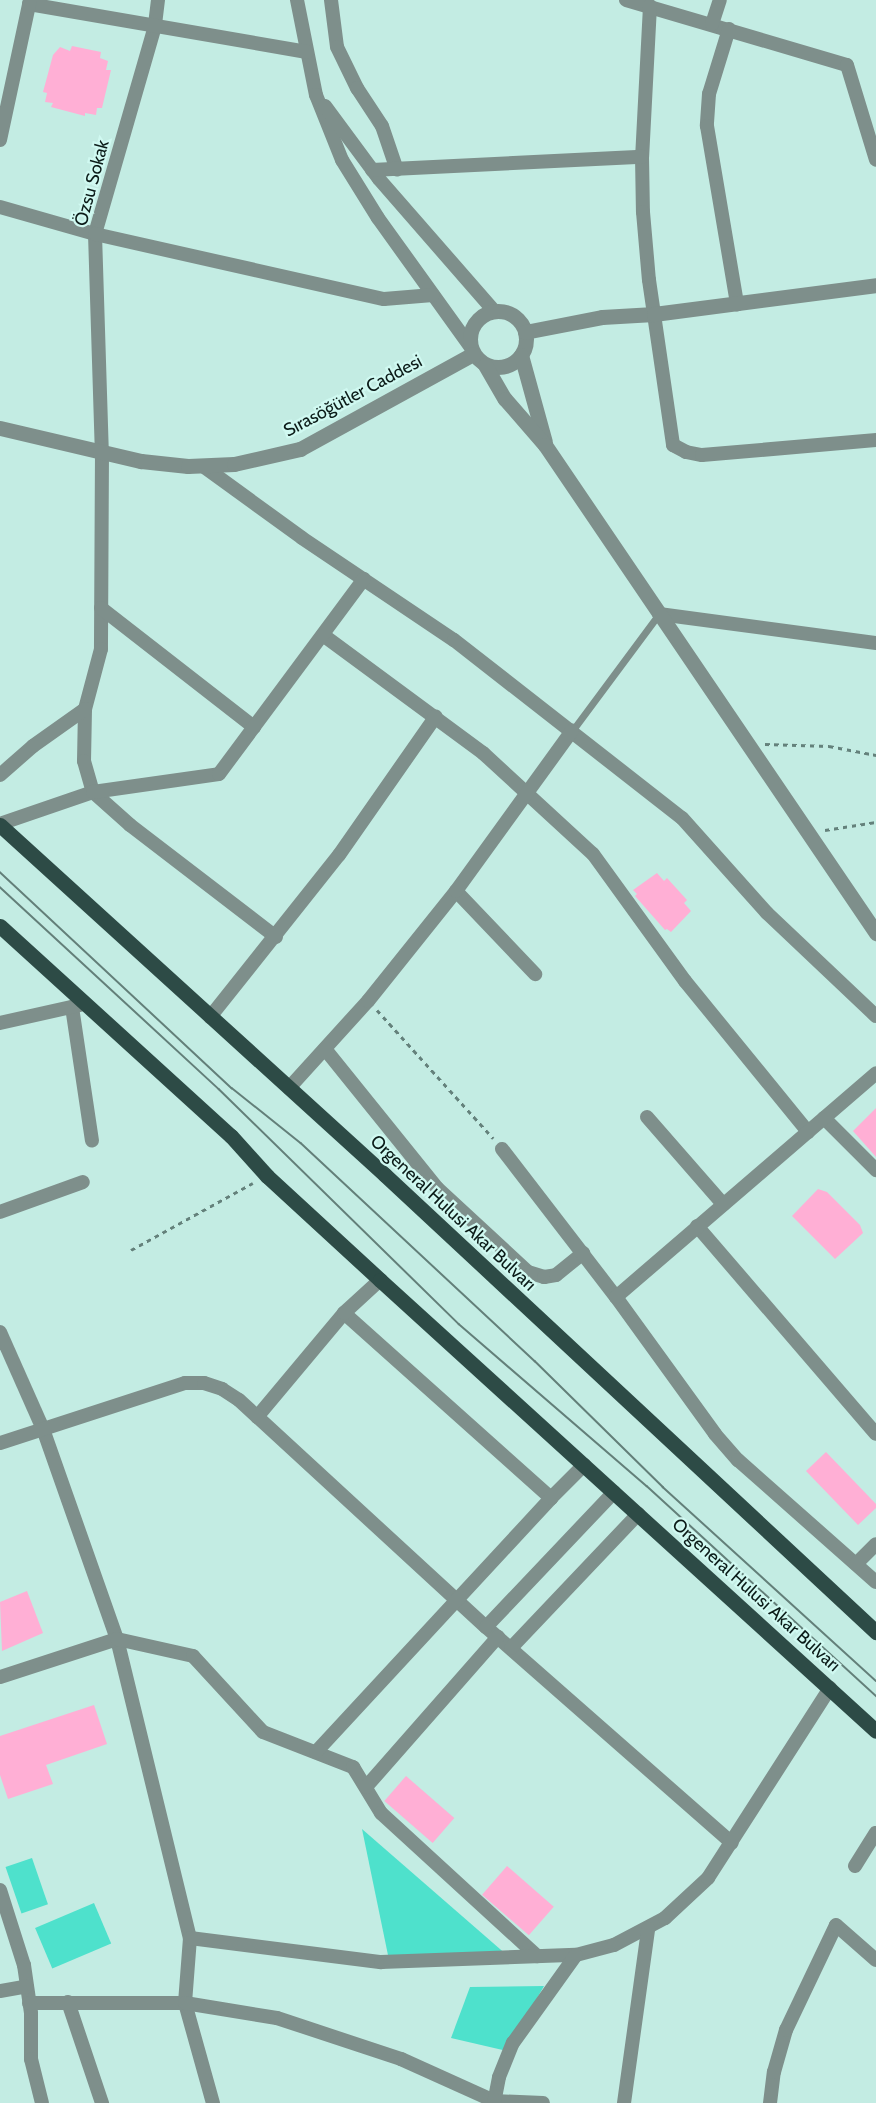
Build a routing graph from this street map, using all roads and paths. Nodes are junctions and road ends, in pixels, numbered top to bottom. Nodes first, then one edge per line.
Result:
1 (158, 0) edge
2 (297, 0) edge
3 (331, 0) edge
4 (626, 0) edge
5 (720, 0) edge
6 (29, 2) edge
7 (650, 6) junction
8 (712, 24) junction
9 (155, 26) junction
10 (729, 29) junction
11 (307, 52) junction
12 (316, 95) junction
13 (0, 140) edge
14 (642, 157) junction
15 (876, 160) edge
16 (372, 170) junction
17 (396, 170) junction
18 (0, 207) edge
19 (95, 234) junction
20 (876, 285) edge
21 (433, 295) junction
22 (737, 304) junction
23 (494, 310) junction
24 (654, 314) junction
25 (525, 332) junction
26 (472, 350) junction
27 (521, 355) junction
28 (485, 364) junction
29 (0, 428) edge
30 (876, 440) edge
31 (545, 445) junction
32 (102, 452) junction
33 (203, 466) junction
34 (364, 579) junction
35 (101, 608) junction
36 (659, 614) junction
37 (322, 635) junction
38 (876, 643) edge
39 (85, 709) junction
40 (436, 716) junction
41 (254, 727) junction
42 (573, 731) junction
43 (748, 744) junction
44 (876, 755) edge
45 (0, 775) edge
46 (93, 792) junction
47 (526, 792) junction
48 (876, 822) edge
49 (0, 825) edge
50 (809, 833) junction
51 (456, 891) junction
52 (0, 926) edge
53 (876, 933) edge
54 (276, 937) junction
55 (535, 974) dead end
56 (368, 1001) junction
57 (78, 1006) junction
58 (876, 1016) edge
59 (210, 1017) junction
60 (0, 1023) edge
61 (326, 1049) junction
62 (876, 1073) edge
63 (289, 1088) junction
64 (647, 1117) dead end
65 (824, 1118) junction
66 (808, 1132) junction
67 (92, 1141) dead end
68 (502, 1149) joint
69 (876, 1170) edge
70 (267, 1176) junction
71 (83, 1182) dead end
72 (723, 1204) junction
73 (1, 1209) edge
74 (697, 1226) junction
75 (131, 1250) dead end
76 (583, 1253) junction
77 (380, 1280) junction
78 (616, 1297) junction
79 (344, 1313) junction
80 (0, 1332) edge
81 (257, 1417) junction
82 (43, 1429) junction
83 (876, 1434) edge
84 (0, 1443) edge
85 (584, 1465) junction
86 (614, 1492) junction
87 (550, 1498) junction
88 (638, 1514) junction
89 (876, 1544) edge
90 (856, 1564) junction
91 (876, 1582) edge
92 (457, 1600) junction
93 (486, 1627) junction
94 (876, 1632) edge
95 (498, 1637) junction
96 (117, 1639) junction
97 (511, 1648) junction
98 (0, 1677) edge
99 (830, 1688) junction
100 (876, 1731) edge
101 (316, 1752) junction
102 (366, 1787) junction
103 (876, 1833) edge
104 (732, 1842) junction
105 (855, 1866) dead end
106 (0, 1890) edge
107 (648, 1929) junction
108 (190, 1938) junction
109 (576, 1954) junction
110 (537, 1956) junction
111 (876, 1960) edge
112 (27, 1986) junction
113 (0, 1991) edge
114 (68, 2002) junction
115 (29, 2003) junction
116 (185, 2003) junction
117 (494, 2102) edge
118 (42, 2103) edge
119 (102, 2103) edge
120 (213, 2103) edge
121 (543, 2103) edge
122 (624, 2103) edge
123 (770, 2103) edge

1 - 9 street, Özsu Sokak
2 - 11 street
3 - 17 street
4 - 7 street
5 - 8 street
6 - 9 street
6 - 13 street
7 - 8 street
7 - 14 street
8 - 10 street
9 - 11 street
9 - 19 street, Özsu Sokak
10 - 15 street
10 - 22 street
11 - 12 street
12 - 16 street
12 - 21 street
14 - 17 street
14 - 24 street
16 - 17 street
16 - 23 street
18 - 19 street
19 - 21 street
19 - 32 street, Özsu Sokak
20 - 22 street
21 - 26 street
22 - 24 street
23 - 25 street
23 - 26 street
24 - 25 street
24 - 30 street
25 - 27 street
26 - 28 street
26 - 33 street, Sırasöğütler Caddesi
27 - 28 street
27 - 31 street
28 - 31 street
29 - 32 street, Sırasöğütler Caddesi
31 - 36 street
32 - 33 street, Sırasöğütler Caddesi
32 - 35 street, Özsu Sokak
33 - 34 street
34 - 37 street
34 - 42 street
35 - 39 street, Özsu Sokak
35 - 41 street
36 - 38 street
36 - 42 lane
36 - 43 street
37 - 40 street
37 - 41 street
39 - 45 street
39 - 46 street, Özsu Sokak
40 - 47 street
40 - 54 street
41 - 46 street
42 - 47 street
42 - 58 street
43 - 44 path
43 - 50 street
46 - 49 street
46 - 54 street
47 - 51 street
47 - 66 street
48 - 50 path
49 - 59 main road, Orgeneral Hulusi Akar Bulvarı
50 - 53 street
51 - 55 street
51 - 56 street
52 - 57 main road, Orgeneral Hulusi Akar Bulvarı
54 - 59 street
56 - 61 street
56 - 68 path
57 - 60 street
57 - 67 street
57 - 70 main road, Orgeneral Hulusi Akar Bulvarı
59 - 63 main road, Orgeneral Hulusi Akar Bulvarı
61 - 63 street
61 - 76 street
62 - 65 street
63 - 94 main road, Orgeneral Hulusi Akar Bulvarı
64 - 72 street
65 - 66 street
65 - 69 street
66 - 72 street
68 - 76 street
70 - 75 path
70 - 77 main road, Orgeneral Hulusi Akar Bulvarı
71 - 73 street
72 - 74 street
74 - 78 street
74 - 83 street
76 - 78 street
77 - 79 street
77 - 85 main road, Orgeneral Hulusi Akar Bulvarı
78 - 90 street
79 - 81 street
79 - 87 street
80 - 82 street
81 - 82 street
81 - 92 street
82 - 84 street
82 - 96 street
85 - 86 main road, Orgeneral Hulusi Akar Bulvarı
85 - 87 street
86 - 88 main road, Orgeneral Hulusi Akar Bulvarı
86 - 93 street
87 - 92 street
88 - 97 street
88 - 99 main road, Orgeneral Hulusi Akar Bulvarı
89 - 90 street
90 - 91 street
92 - 93 street
92 - 101 street
93 - 95 street
95 - 97 street
95 - 102 street
96 - 98 street
96 - 101 street
96 - 108 street
97 - 104 street
99 - 100 main road, Orgeneral Hulusi Akar Bulvarı
99 - 104 street
101 - 102 street
102 - 110 street
103 - 105 street
104 - 107 street
106 - 112 street
107 - 109 street
107 - 122 street
108 - 110 street
108 - 116 street
109 - 110 street
109 - 117 street
111 - 123 street
112 - 113 street
112 - 115 street
114 - 115 street
114 - 116 street
114 - 119 street
115 - 118 street
116 - 117 street
116 - 120 street
117 - 121 street

